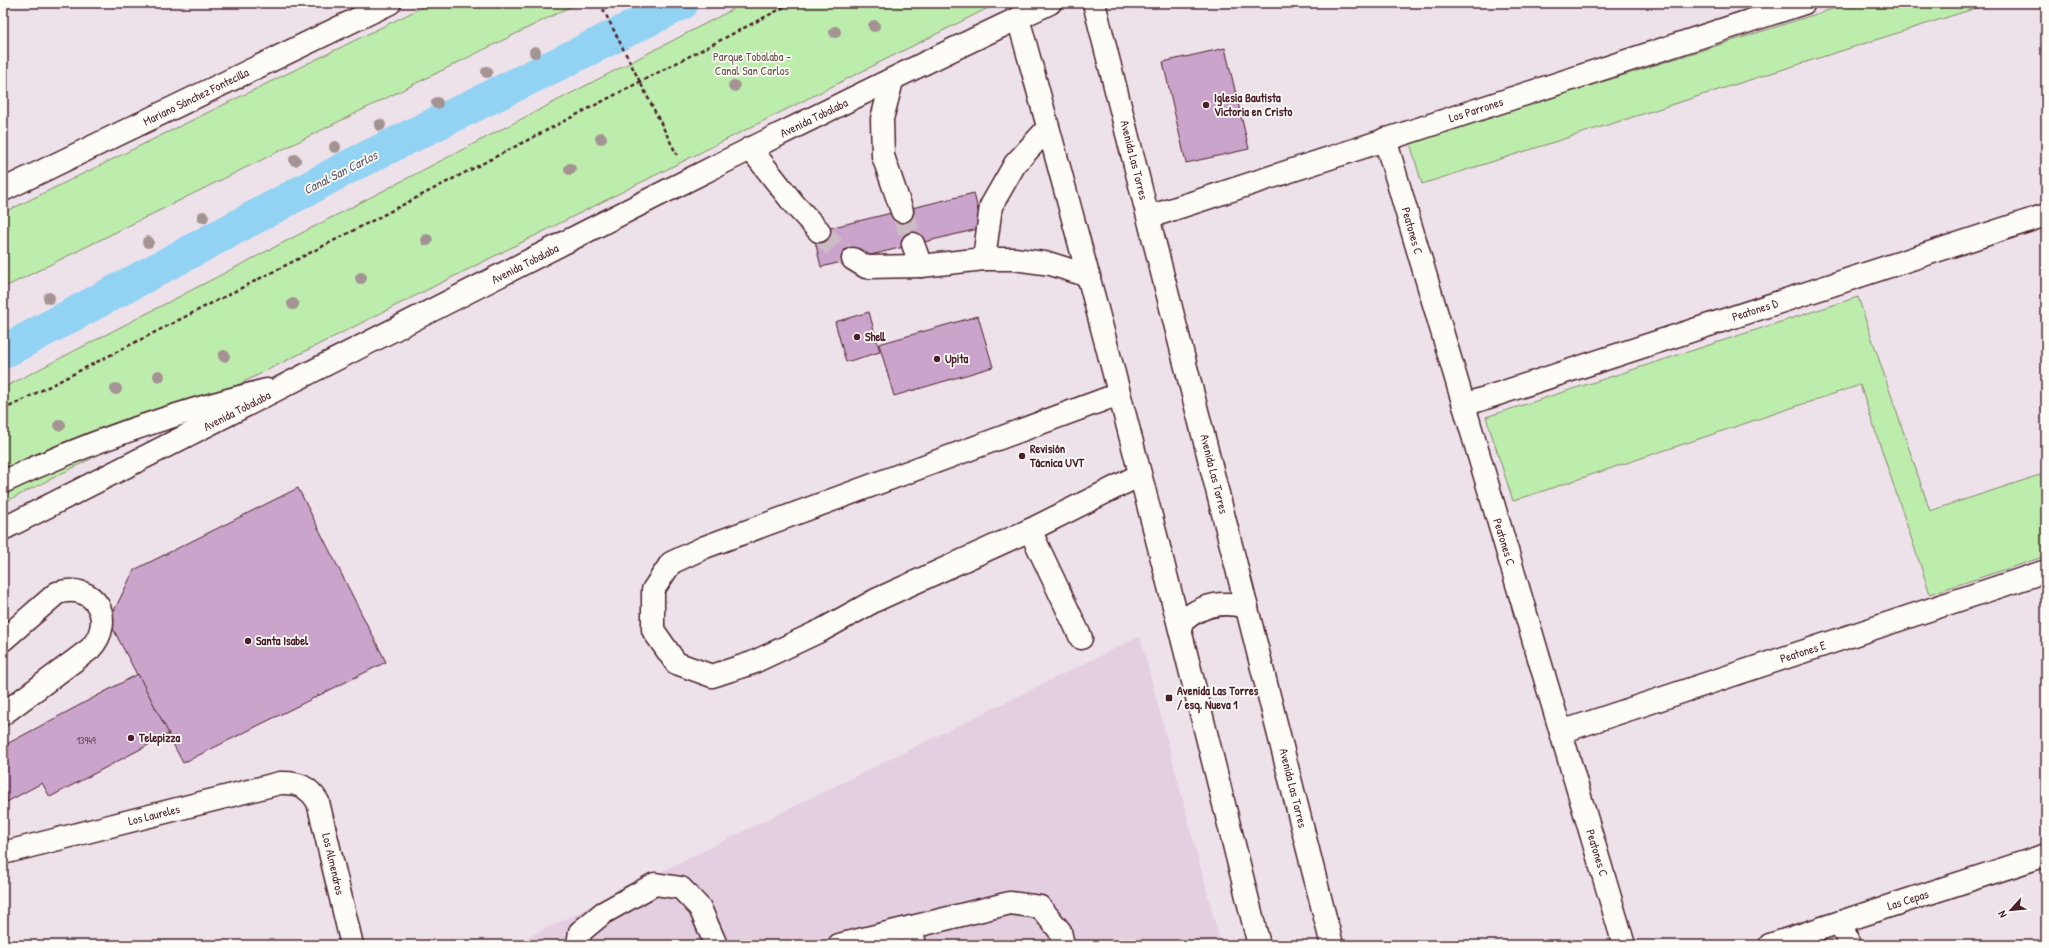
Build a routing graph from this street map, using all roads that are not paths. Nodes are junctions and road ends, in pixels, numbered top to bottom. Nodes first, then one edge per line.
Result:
1 (390, 3) edge
2 (1050, 3) edge
3 (1094, 3) edge
4 (1804, 3) edge
5 (1018, 18) junction
6 (892, 80) junction
7 (1048, 128) junction
8 (1385, 139) junction
9 (750, 148) junction
10 (3, 190) edge
11 (902, 210) tunnel mouth
12 (2046, 215) edge
13 (1149, 217) junction
14 (819, 231) tunnel mouth
15 (914, 244) tunnel mouth
16 (853, 259) tunnel mouth
17 (984, 259) junction
18 (921, 266) junction
19 (1089, 276) junction
20 (292, 384) junction
21 (1119, 394) junction
22 (1464, 405) junction
23 (1140, 475) junction
24 (3, 482) edge
25 (3, 530) edge
26 (1030, 530) junction
27 (2046, 571) edge
28 (1247, 607) junction
29 (1180, 624) junction
30 (1080, 638) dead end
31 (3, 640) edge
32 (3, 714) edge
33 (1561, 732) junction
34 (306, 787) joint
35 (3, 853) edge
36 (2046, 855) edge
37 (1841, 922) junction
38 (913, 936) edge
39 (352, 945) edge
40 (578, 945) edge
41 (716, 945) edge
42 (839, 945) edge
43 (1063, 945) edge
44 (1259, 945) edge
45 (1332, 945) edge
46 (1624, 945) edge
47 (1770, 945) edge
48 (1849, 945) edge

1 - 10 street, Mariano Sánchez Fontecilla
2 - 5 street, Avenida Tobalaba
3 - 13 street, Avenida Las Torres
4 - 8 street, Los Parrones
5 - 6 street, Avenida Tobalaba
5 - 7 street
6 - 9 street, Avenida Tobalaba
6 - 11 street
7 - 17 street
7 - 19 street
8 - 13 street, Los Parrones
8 - 22 street, Peatones C
9 - 14 street
9 - 20 street, Avenida Tobalaba
12 - 22 street, Peatones D
13 - 28 street, Avenida Las Torres
15 - 18 street
16 - 18 street
17 - 18 street
17 - 19 street
19 - 21 street
20 - 24 street
20 - 25 street, Avenida Tobalaba
21 - 23 street
21 - 26 street
22 - 33 street, Peatones C
23 - 26 street
23 - 29 street
26 - 30 street
27 - 33 street, Peatones E
28 - 29 street
28 - 45 street, Avenida Las Torres
29 - 44 street
31 - 32 street
33 - 46 street, Peatones C
34 - 35 street, Los Laureles
34 - 39 street, Los Almendros
36 - 37 street, Las Cepas
37 - 47 street, Las Cepas
37 - 48 street
38 - 42 street
38 - 43 street
40 - 41 street

